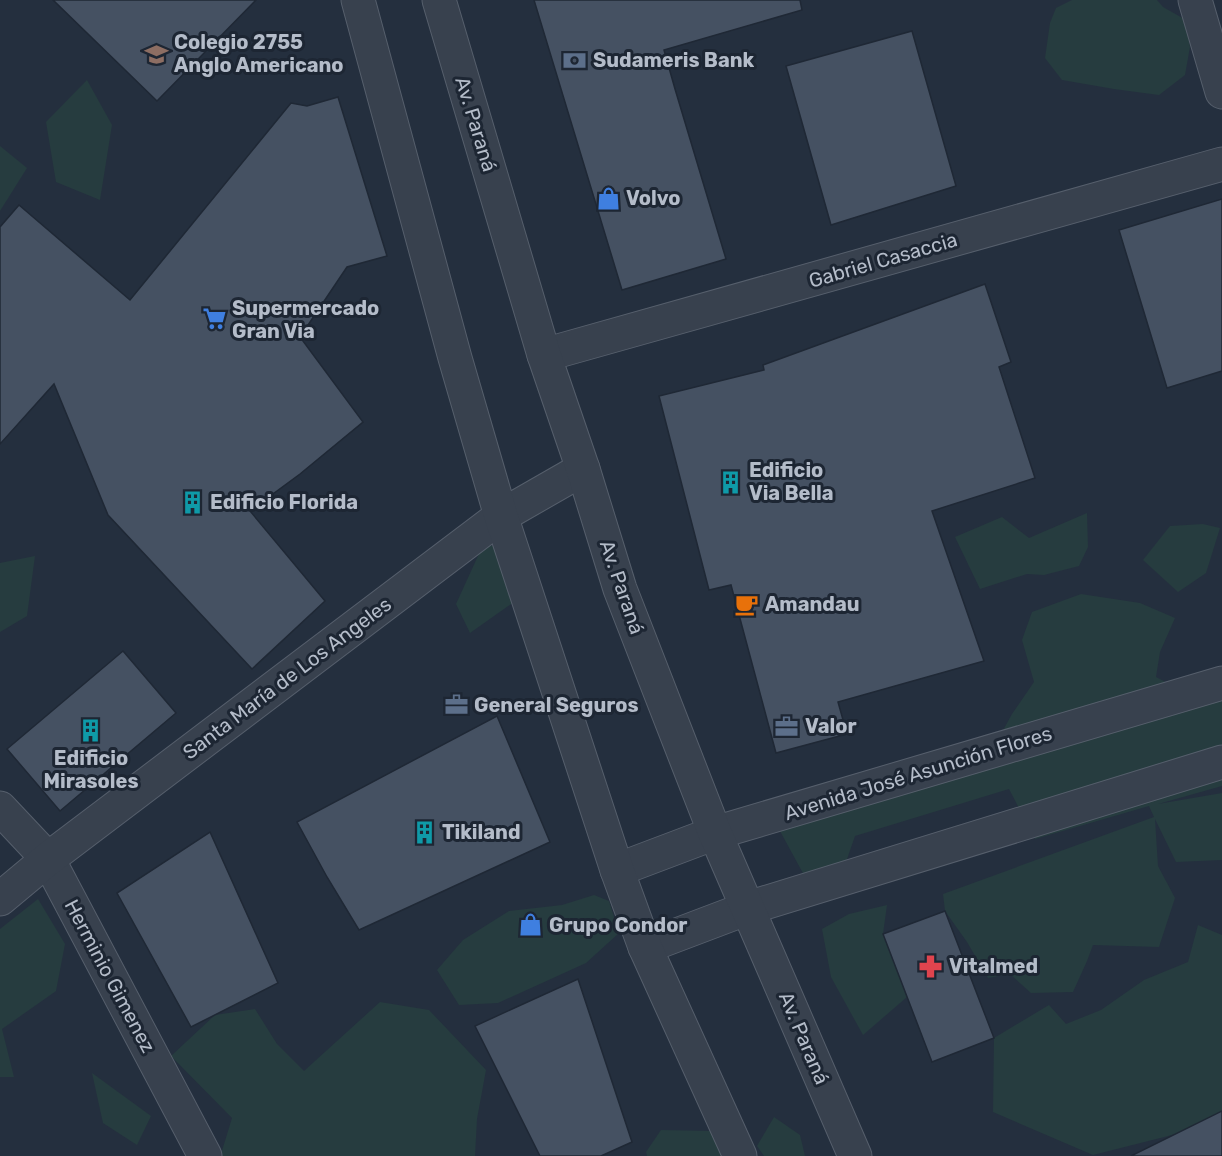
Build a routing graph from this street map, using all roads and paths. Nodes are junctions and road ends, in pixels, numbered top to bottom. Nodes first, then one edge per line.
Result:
1 (358, 0) edge
2 (439, 0) edge
3 (1195, 0) edge
4 (1222, 92) edge
5 (1222, 164) edge
6 (544, 355) junction
7 (583, 469) junction
8 (501, 516) junction
9 (1222, 683) edge
10 (1222, 762) edge
11 (0, 808) edge
12 (715, 833) junction
13 (48, 859) junction
14 (617, 870) junction
15 (0, 899) edge
16 (748, 908) junction
17 (645, 947) junction
18 (205, 1156) edge
19 (740, 1156) edge
20 (855, 1156) edge

1 - 8 street
2 - 6 street, Av. Paraná
3 - 4 street
5 - 6 street, Gabriel Casaccia
6 - 7 street, Av. Paraná
7 - 8 street, Santa María de Los Angeles
7 - 12 street, Av. Paraná
8 - 13 street, Santa María de Los Angeles
8 - 14 street
9 - 12 street, Avenida José Asunción Flores
10 - 16 street
11 - 13 street, Herminio Gimenez
12 - 14 street, Avenida José Asunción Flores
12 - 16 street, Av. Paraná
13 - 15 street, Santa María de Los Angeles
13 - 18 street, Herminio Gimenez
14 - 17 street
16 - 17 street
16 - 20 street, Av. Paraná
17 - 19 street

